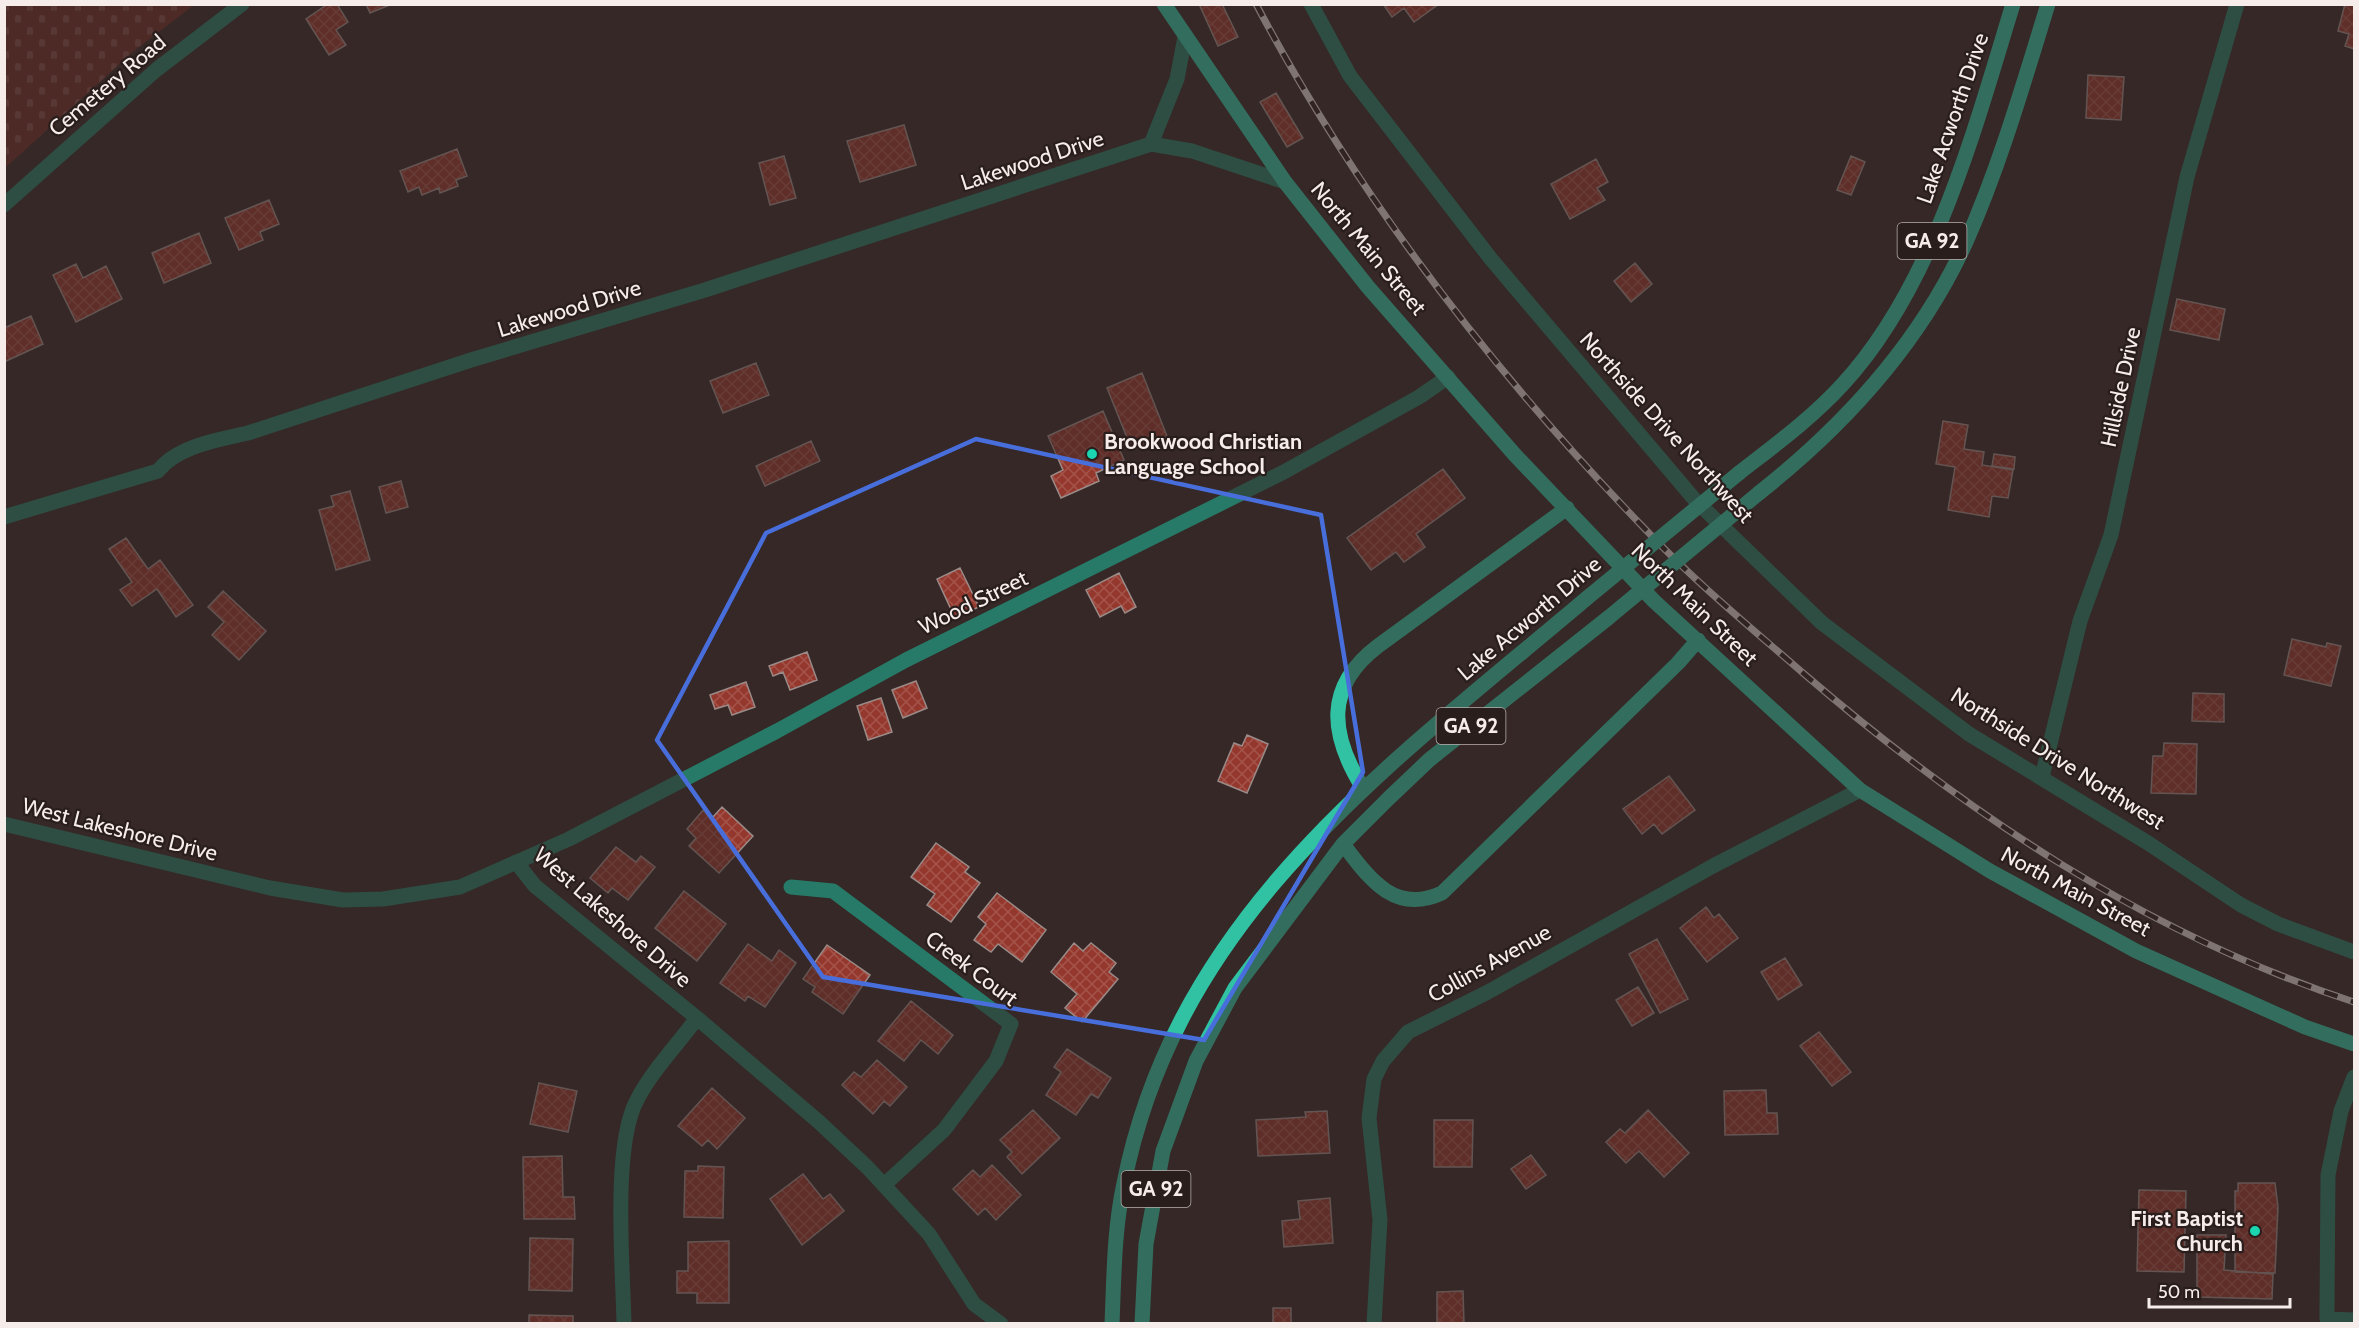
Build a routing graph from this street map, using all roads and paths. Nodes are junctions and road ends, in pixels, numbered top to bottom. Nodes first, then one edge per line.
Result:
1 (242, 4) edge
2 (1164, 4) edge
3 (1311, 4) edge
4 (2013, 4) edge
5 (2048, 4) edge
6 (2237, 4) edge
7 (1185, 38) junction
8 (1151, 144) junction
9 (1285, 182) junction
10 (4, 205) edge
11 (1448, 377) junction
12 (1567, 508) junction
13 (4, 517) edge
14 (1698, 640) junction
15 (2042, 777) junction
16 (1363, 788) junction
17 (1860, 790) junction
18 (4, 824) edge
19 (1343, 844) junction
20 (516, 862) junction
21 (791, 887) dead end
22 (2355, 952) edge
23 (697, 1018) junction
24 (2355, 1044) edge
25 (2355, 1077) edge
26 (884, 1185) junction
27 (2355, 1320) edge
28 (624, 1323) edge
29 (1001, 1323) edge
30 (1112, 1323) edge
31 (1142, 1323) edge
32 (1374, 1323) edge

1 - 10 street, Cemetery Road
2 - 7 main road, North Main Street
3 - 15 street, Northside Drive Northwest
4 - 16 main road, Lake Acworth Drive / GA 92, bridge
5 - 19 main road, Lake Acworth Drive / GA 92, bridge
6 - 15 street, Hillside Drive
7 - 8 street
7 - 9 main road, North Main Street
8 - 9 street, Lakewood Drive
8 - 13 street, Lakewood Drive
9 - 11 main road, North Main Street
11 - 12 main road, North Main Street
11 - 20 street, Wood Street
12 - 14 main road, North Main Street
12 - 16 main road
14 - 17 main road, North Main Street
14 - 19 main road
15 - 22 street, Northside Drive Northwest
16 - 30 main road, Lake Acworth Drive / GA 92
17 - 24 main road, North Main Street
17 - 32 street, Collins Avenue
18 - 20 street, West Lakeshore Drive
19 - 31 main road, Lake Acworth Drive / GA 92
20 - 23 street, West Lakeshore Drive
21 - 26 street, Creek Court
23 - 26 street, West Lakeshore Drive
23 - 28 street
25 - 27 street
26 - 29 street, West Lakeshore Drive

